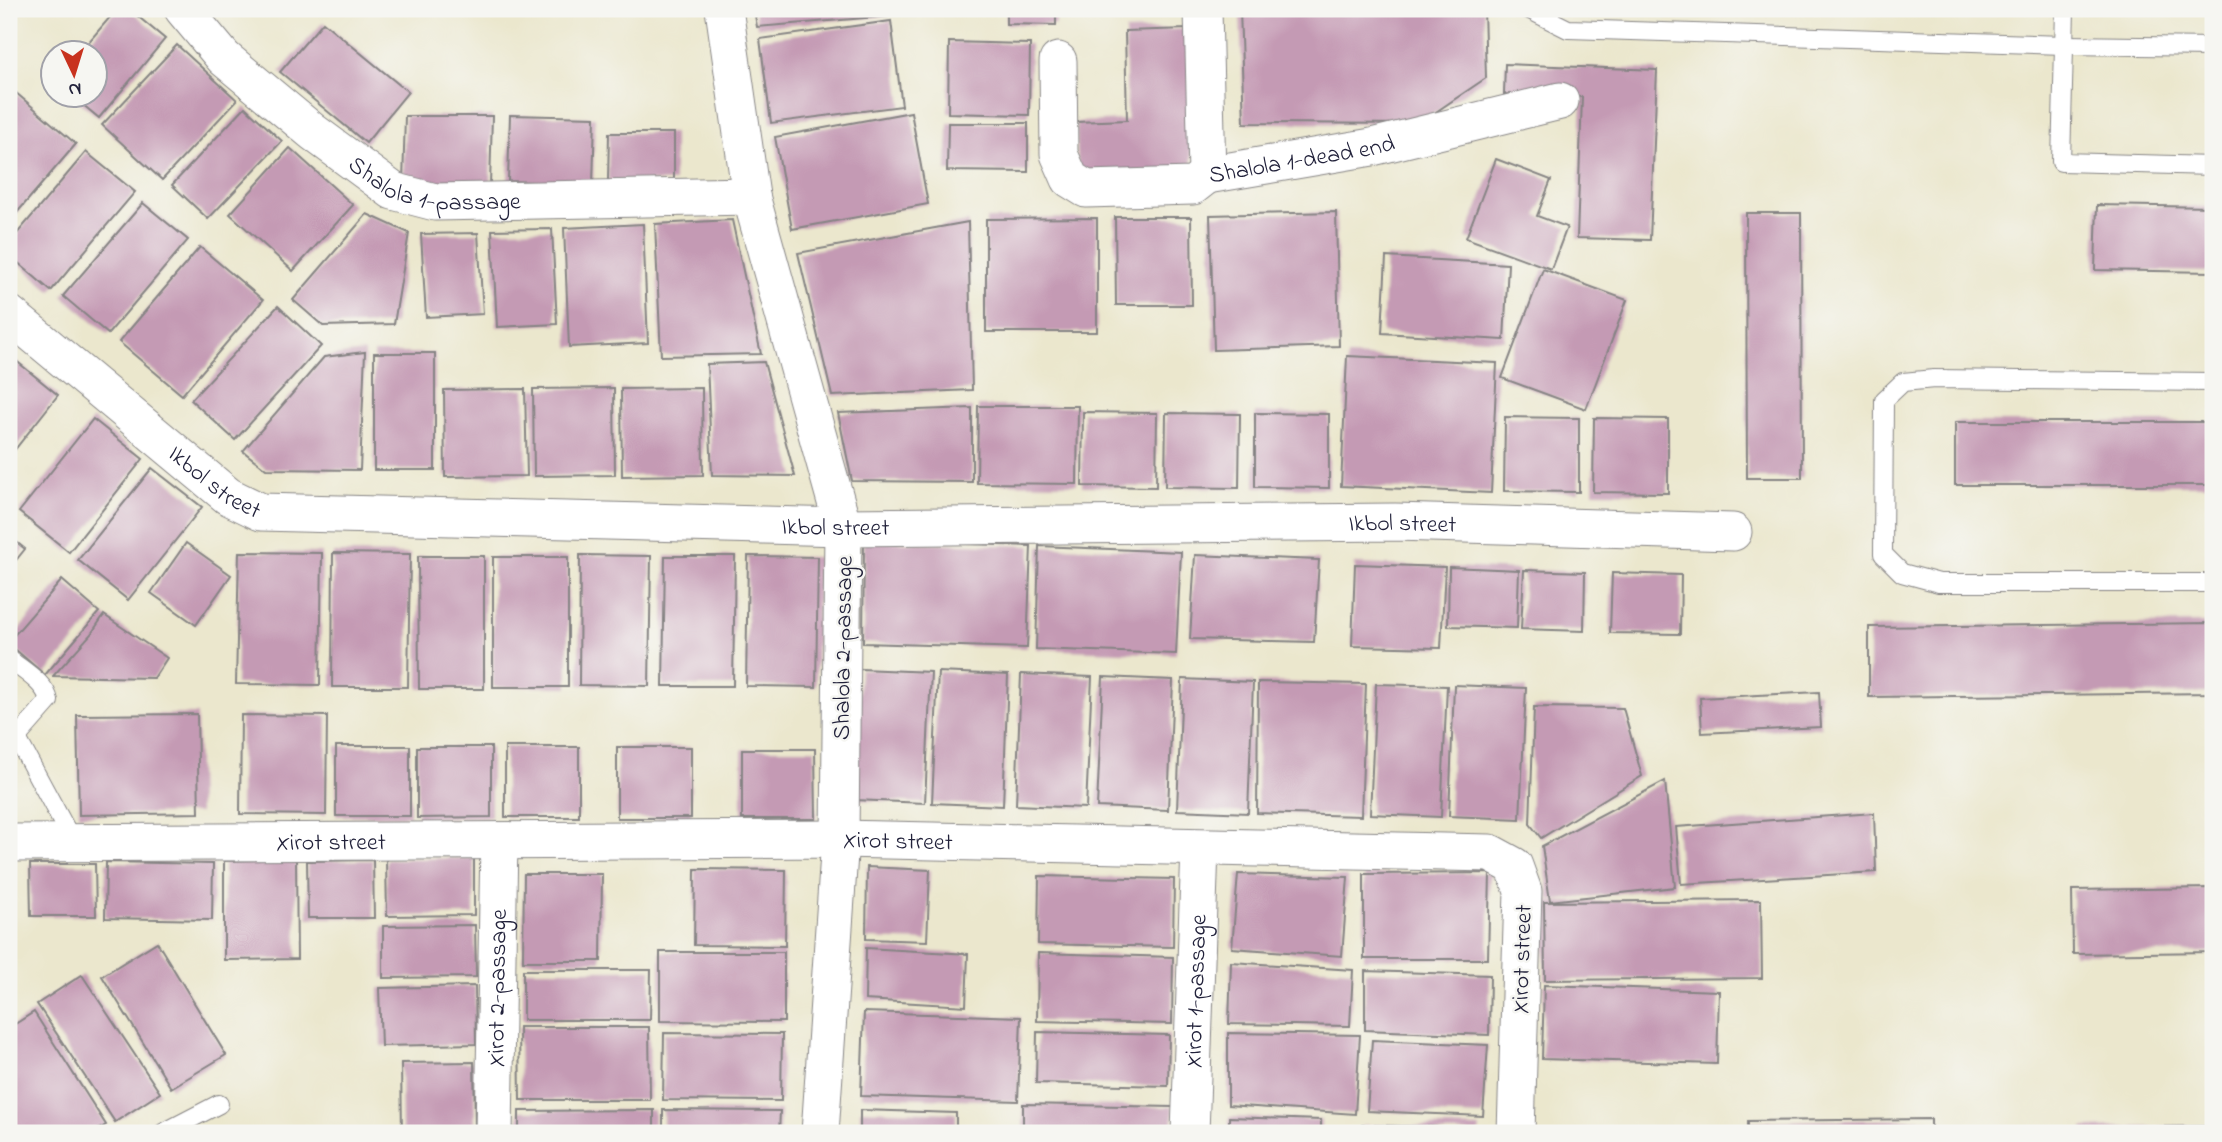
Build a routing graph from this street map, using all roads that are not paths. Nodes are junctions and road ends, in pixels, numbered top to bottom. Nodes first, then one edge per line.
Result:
1 (183, 9) edge
2 (724, 9) edge
3 (1203, 9) edge
4 (1528, 9) edge
5 (2065, 9) edge
6 (2065, 45) junction
7 (2213, 47) edge
8 (1058, 61) dead end
9 (1560, 101) dead end
10 (2213, 166) edge
11 (1207, 175) junction
12 (751, 196) junction
13 (9, 314) edge
14 (2213, 382) edge
15 (843, 527) junction
16 (1733, 532) dead end
17 (2213, 583) edge
18 (9, 659) edge
19 (840, 838) junction
20 (499, 841) junction
21 (9, 843) edge
22 (74, 844) junction
23 (1200, 848) junction
24 (219, 1104) dead end
25 (163, 1133) edge
26 (494, 1133) edge
27 (820, 1133) edge
28 (1190, 1133) edge
29 (1516, 1133) edge

1 - 12 street, Shalola 1-passage
2 - 12 street, Shalola 2-passage
3 - 11 street, Shalola 1-dead end
4 - 6 lane
5 - 6 lane
6 - 7 lane
6 - 10 lane
8 - 11 street
9 - 11 street, Shalola 1-dead end
12 - 15 street, Shalola 2-passage
13 - 15 street, Ikbol street
14 - 17 lane
15 - 16 street, Ikbol street
15 - 19 street, Shalola 2-passage
18 - 22 lane
19 - 20 street, Xirot street
19 - 23 street, Xirot street
19 - 27 street, Shalola 2-passage
20 - 22 street, Xirot street
20 - 26 street, Xirot 2-passage
21 - 22 street, Xirot street
23 - 28 street, Xirot 1-passage
23 - 29 street, Xirot street
24 - 25 lane

